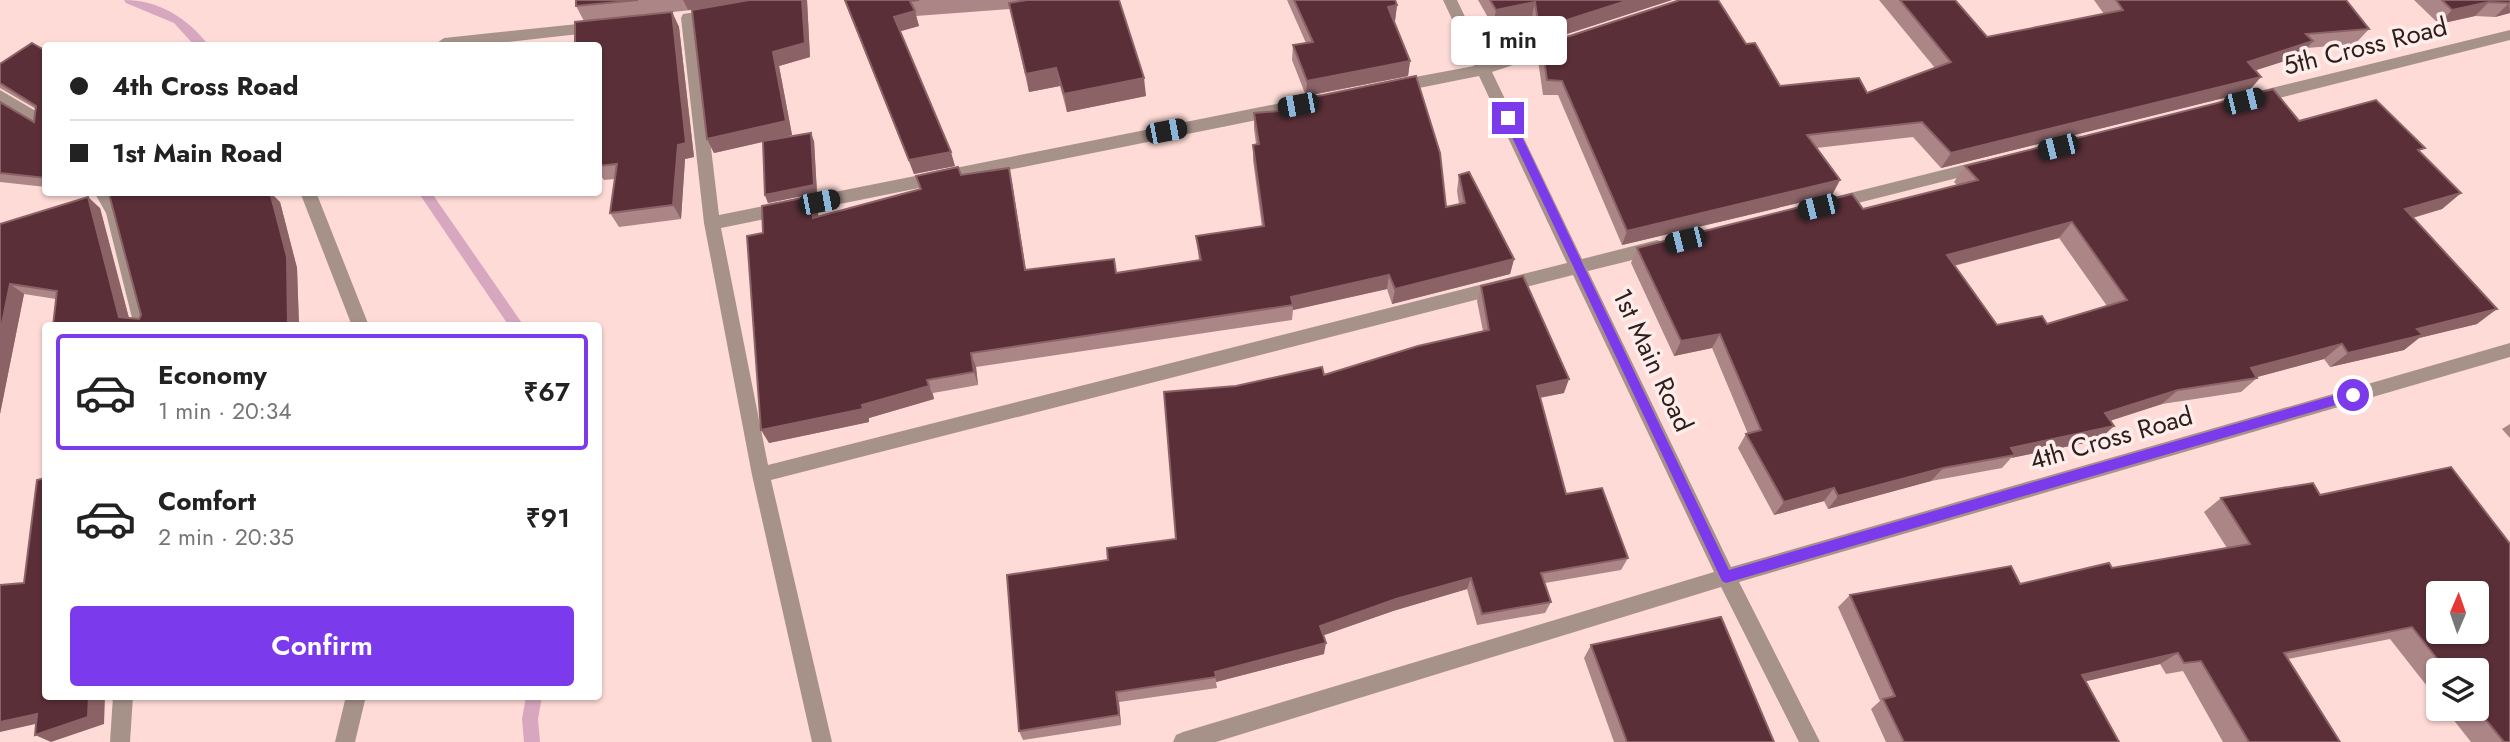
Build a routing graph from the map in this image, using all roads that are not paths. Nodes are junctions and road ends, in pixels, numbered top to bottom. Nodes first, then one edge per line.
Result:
1 (1450, 0) edge
2 (728, 12) edge
3 (606, 26) edge
4 (2510, 35) edge
5 (1577, 39) edge
6 (454, 42) edge
7 (1485, 69) junction
8 (1376, 90) edge
9 (0, 96) edge
10 (1348, 96) edge
11 (2240, 102) edge
12 (42, 122) edge
13 (1997, 162) edge
14 (109, 196) edge
15 (310, 196) edge
16 (1822, 206) edge
17 (712, 223) junction
18 (1673, 243) edge
19 (1579, 266) junction
20 (142, 322) edge
21 (359, 322) edge
22 (2510, 350) edge
23 (761, 475) junction
24 (1726, 577) junction
25 (123, 700) edge
26 (355, 700) edge
27 (120, 742) edge
28 (345, 742) edge
29 (822, 742) edge
30 (1182, 742) edge
31 (1811, 742) edge

1 - 7 street, 1st Main Road
2 - 17 street
3 - 6 street
4 - 11 street, 5th Cross Road
5 - 7 street
7 - 8 street
7 - 19 street, 1st Main Road
9 - 12 street
10 - 17 street
13 - 16 street
14 - 20 street
15 - 21 street
17 - 23 street
18 - 19 street
19 - 23 street
19 - 24 street, 1st Main Road
22 - 24 street, 4th Cross Road
23 - 29 street
24 - 30 street, 4th Cross Road
24 - 31 street, 1st Main Road
25 - 27 street
26 - 28 street

